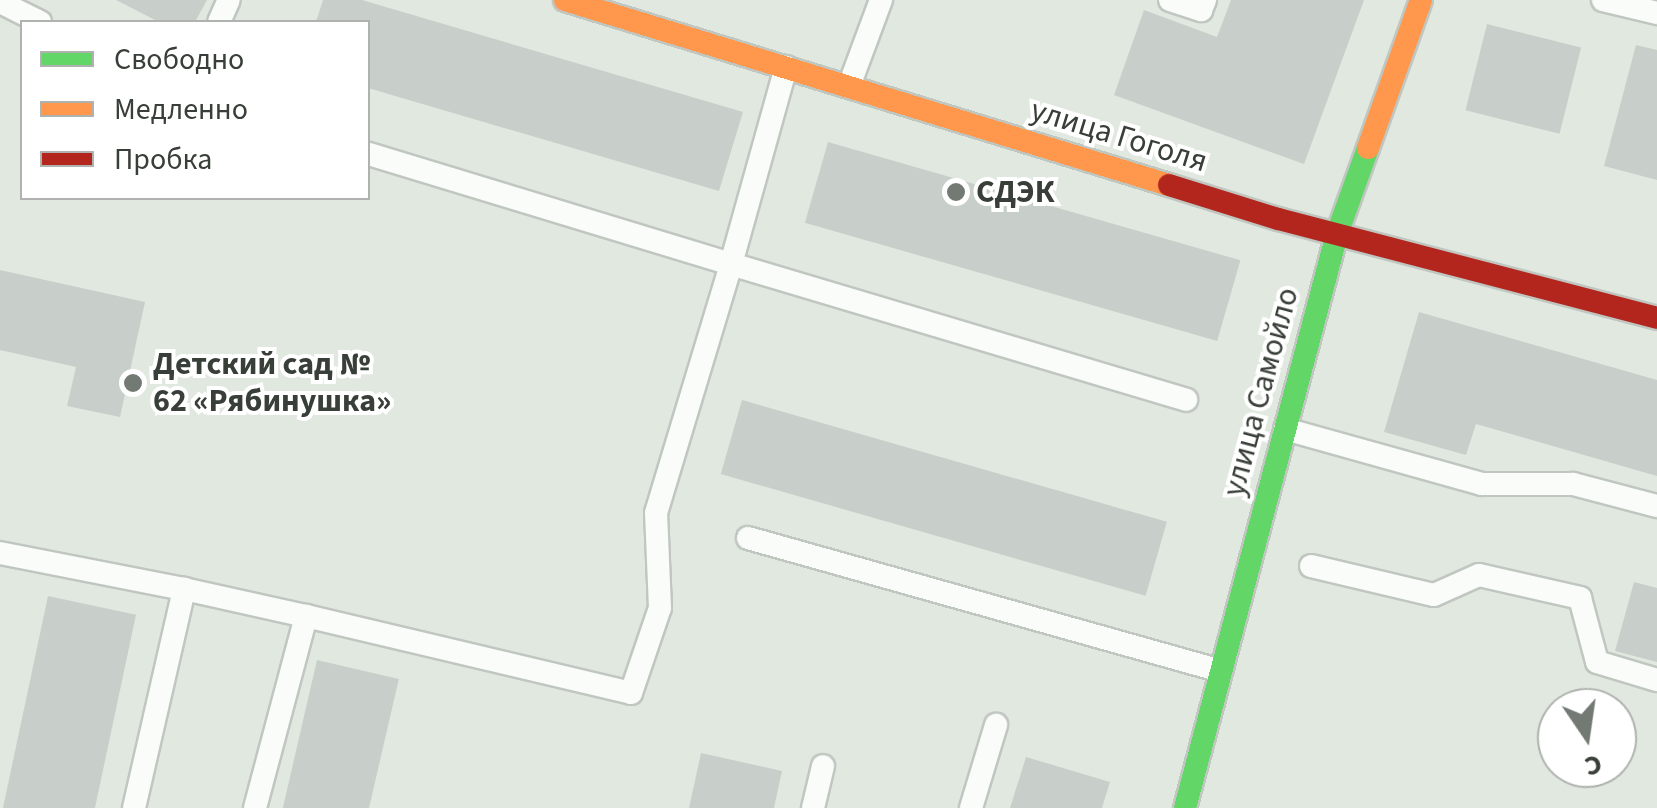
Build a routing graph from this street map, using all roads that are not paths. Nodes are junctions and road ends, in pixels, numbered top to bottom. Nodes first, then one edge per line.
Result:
1 (565, 0) edge
2 (880, 0) edge
3 (1170, 0) edge
4 (1204, 0) edge
5 (1421, 0) edge
6 (1603, 0) edge
7 (0, 2) edge
8 (1657, 13) edge
9 (36, 20) edge
10 (786, 67) junction
11 (849, 86) junction
12 (370, 155) edge
13 (1337, 234) junction
14 (730, 264) junction
15 (1657, 318) edge
16 (1186, 400) dead end
17 (1284, 429) junction
18 (1657, 506) edge
19 (748, 538) dead end
20 (0, 553) edge
21 (1310, 566) dead end
22 (184, 588) junction
23 (306, 616) junction
24 (1221, 671) junction
25 (1657, 680) edge
26 (996, 724) dead end
27 (824, 766) dead end
28 (134, 808) edge
29 (255, 808) edge
30 (814, 808) edge
31 (971, 808) edge
32 (1184, 808) edge

1 - 10 street, улица Гоголя
2 - 11 lane
3 - 4 lane
5 - 13 street, улица Самойло
6 - 8 lane
7 - 9 lane
10 - 11 street, улица Гоголя
10 - 14 lane
11 - 13 street, улица Гоголя
12 - 14 lane
13 - 15 street, улица Гоголя
13 - 17 street, улица Самойло
14 - 16 lane
14 - 23 lane
17 - 18 lane
17 - 24 street, улица Самойло
19 - 24 lane
20 - 22 lane
21 - 25 lane
22 - 23 lane
22 - 28 lane
23 - 29 lane
24 - 32 street, улица Самойло
26 - 31 lane
27 - 30 lane

